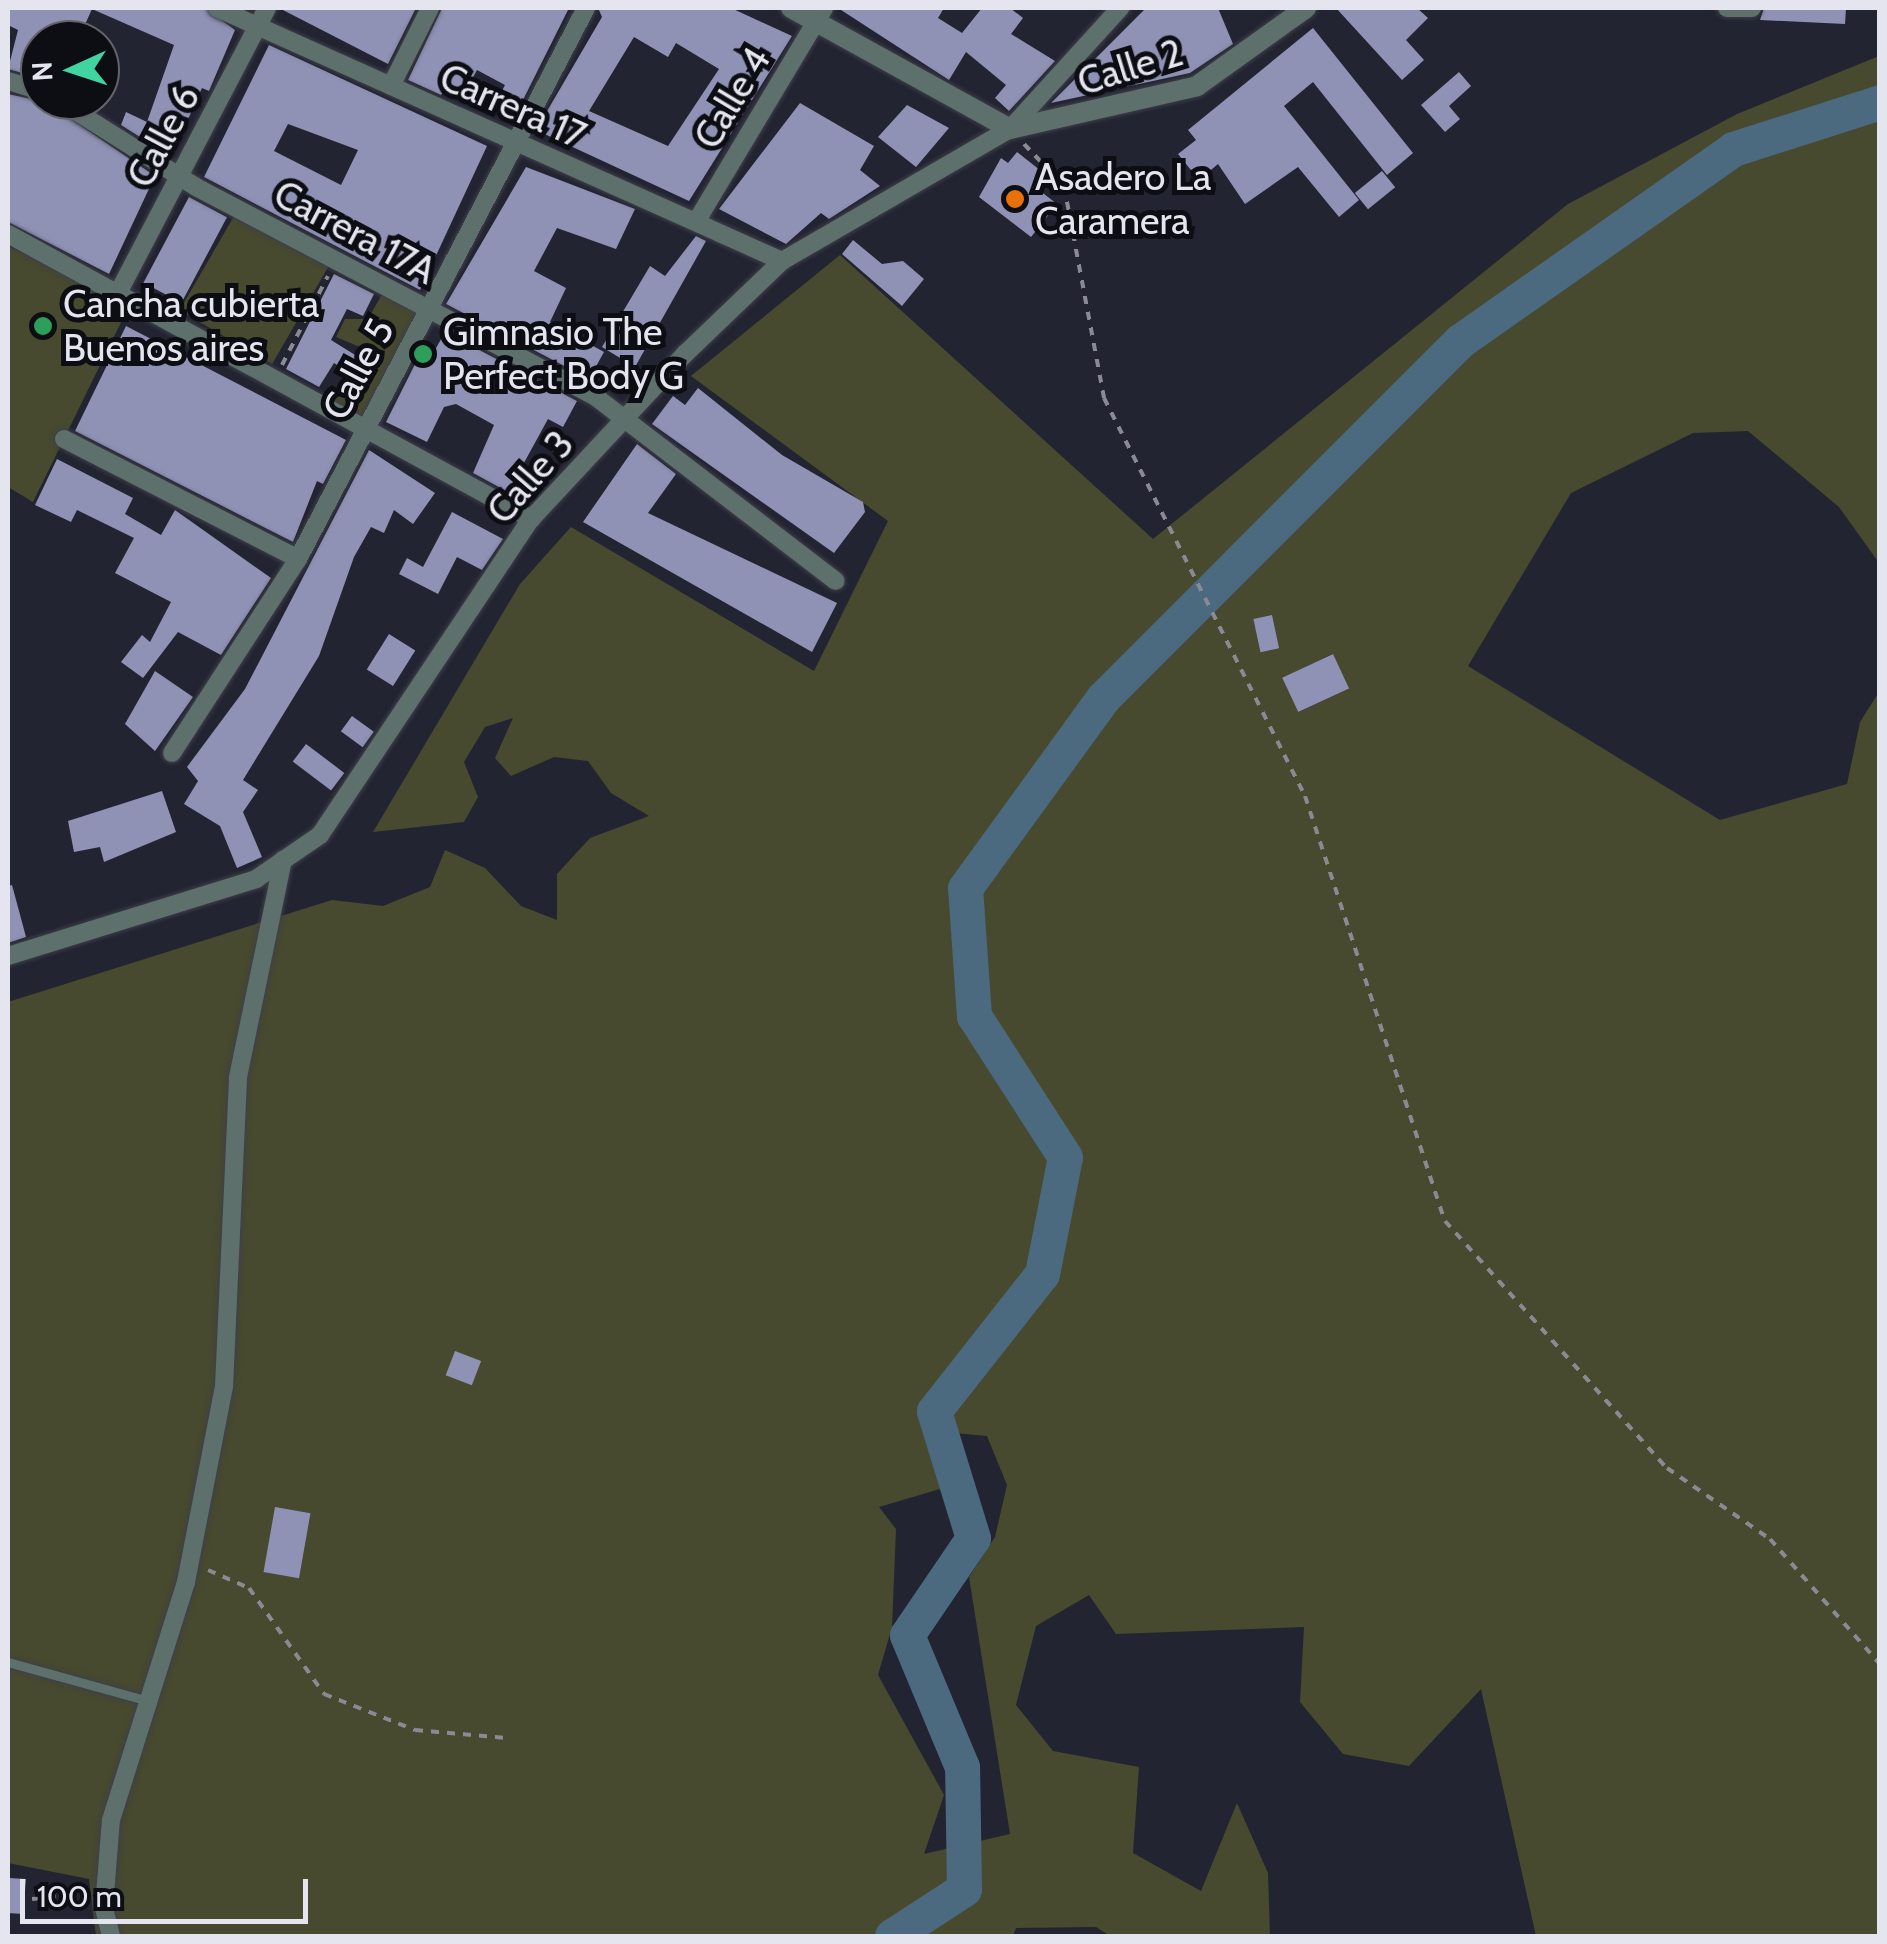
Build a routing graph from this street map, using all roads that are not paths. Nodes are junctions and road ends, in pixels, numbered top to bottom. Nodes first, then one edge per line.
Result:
1 (217, 8) edge
2 (268, 8) edge
3 (430, 8) edge
4 (586, 8) edge
5 (792, 8) edge
6 (1120, 8) edge
7 (1295, 11) edge
8 (820, 14) edge
9 (258, 26) junction
10 (391, 86) junction
11 (92, 120) edge
12 (1010, 129) junction
13 (509, 142) junction
14 (182, 172) junction
15 (696, 222) junction
16 (8, 234) edge
17 (782, 261) junction
18 (116, 295) junction
19 (428, 308) junction
20 (625, 418) junction
21 (360, 431) junction
22 (64, 439) dead end
23 (530, 519) junction
24 (298, 559) junction
25 (836, 581) dead end
26 (172, 753) dead end
27 (283, 860) junction
28 (8, 956) edge
29 (8, 1662) edge
30 (149, 1702) junction
31 (111, 1936) edge

1 - 9 street, Carrera 17
2 - 9 street, Calle 6
3 - 10 street
4 - 13 street, Calle 5
5 - 8 street
6 - 12 street, Calle 3
7 - 12 street, Calle 2
8 - 12 street
8 - 15 street, Calle 4
9 - 10 street, Carrera 17
9 - 14 street, Calle 6
10 - 13 street, Carrera 17
11 - 14 street, Carrera 17A
12 - 17 street, Calle 3
13 - 15 street, Carrera 17
13 - 19 street, Calle 5
14 - 18 street, Calle 6
14 - 19 street, Carrera 17A
15 - 17 street, Carrera 17
16 - 18 street
17 - 20 street, Calle 3
18 - 21 street
19 - 20 street, Carrera 17A
19 - 21 street, Calle 5
20 - 23 street, Calle 3
20 - 25 street, Carrera 17A
21 - 23 street
21 - 24 street, Calle 5
22 - 24 street
23 - 27 street, Calle 3
24 - 26 street, Calle 5
27 - 28 street, Calle 3
27 - 30 street
29 - 30 lane
30 - 31 street

